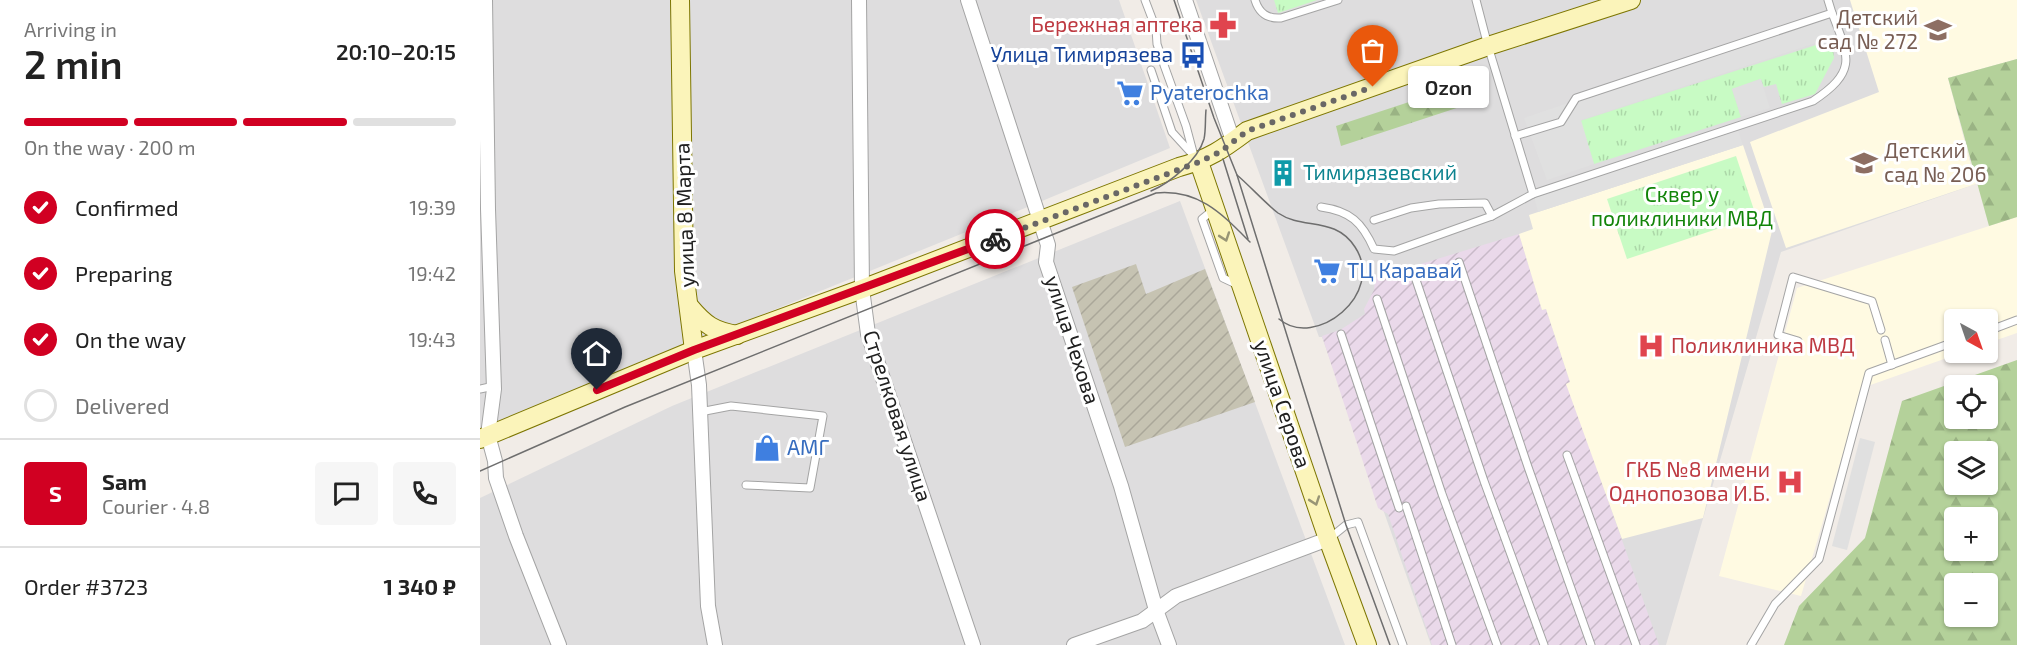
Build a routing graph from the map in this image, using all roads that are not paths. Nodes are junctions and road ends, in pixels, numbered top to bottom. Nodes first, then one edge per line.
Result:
1 (485, 0) edge
2 (680, 0) edge
3 (859, 0) edge
4 (968, 0) edge
5 (1145, 0) edge
6 (1185, 0) edge
7 (1255, 0) edge
8 (1338, 0) edge
9 (1476, 0) edge
10 (1631, 0) edge
11 (1828, 0) edge
12 (1832, 13) junction
13 (1488, 46) junction
14 (1151, 70) dead end
15 (1515, 136) junction
16 (1233, 141) junction
17 (1196, 159) junction
18 (1533, 194) junction
19 (1321, 207) dead end
20 (1492, 216) junction
21 (1374, 220) dead end
22 (1040, 222) junction
23 (1459, 262) dead end
24 (1414, 274) dead end
25 (862, 290) junction
26 (1377, 299) dead end
27 (690, 307) junction
28 (2017, 320) edge
29 (692, 325) junction
30 (1998, 327) edge
31 (1881, 330) dead end
32 (1341, 334) dead end
33 (737, 335) junction
34 (1885, 340) dead end
35 (1798, 341) dead end
36 (1944, 346) edge
37 (694, 350) junction
38 (663, 363) junction
39 (1892, 365) junction
40 (494, 386) junction
41 (480, 389) edge
42 (700, 412) junction
43 (484, 437) edge
44 (1567, 455) dead end
45 (746, 485) dead end
46 (1328, 540) junction
47 (1156, 610) junction
48 (559, 645) edge
49 (715, 645) edge
50 (973, 645) edge
51 (1074, 645) edge
52 (1169, 645) edge
53 (1367, 645) edge
54 (1403, 645) edge
55 (1452, 645) edge
56 (1497, 645) edge
57 (1544, 645) edge
58 (1592, 645) edge
59 (1636, 645) edge
60 (1751, 645) edge

1 - 40 street
2 - 27 street, улица 8 Марта
3 - 25 street, Стрелковая улица
4 - 22 street, улица Чехова
5 - 17 lane
6 - 16 street
7 - 8 lane
9 - 13 lane
10 - 13 street
11 - 12 lane
12 - 15 lane
12 - 18 lane
13 - 15 lane
13 - 16 street
14 - 17 lane
15 - 18 lane
16 - 17 street
17 - 22 street
17 -> 46 street, улица Серова
18 - 20 lane
19 - 20 lane
20 - 21 lane
22 - 25 street
22 - 47 street, улица Чехова
23 - 58 lane
24 - 57 lane
25 - 33 street
25 - 50 street, Стрелковая улица
26 - 56 lane
27 - 29 street, улица 8 Марта
27 - 33 street
28 - 30 lane
29 - 37 street, улица 8 Марта
29 - 38 street
31 - 35 lane
32 - 55 lane
33 - 37 street
34 - 39 lane
36 - 39 lane
37 - 38 street
37 - 42 street, улица 8 Марта
38 - 43 street
39 - 60 lane
40 - 41 lane
40 - 43 street
42 - 45 lane
42 - 49 street, улица 8 Марта
43 - 48 street
44 - 59 lane
46 - 47 street
46 - 53 street, улица Серова
46 - 54 lane
47 - 51 street
47 - 52 street, улица Чехова

